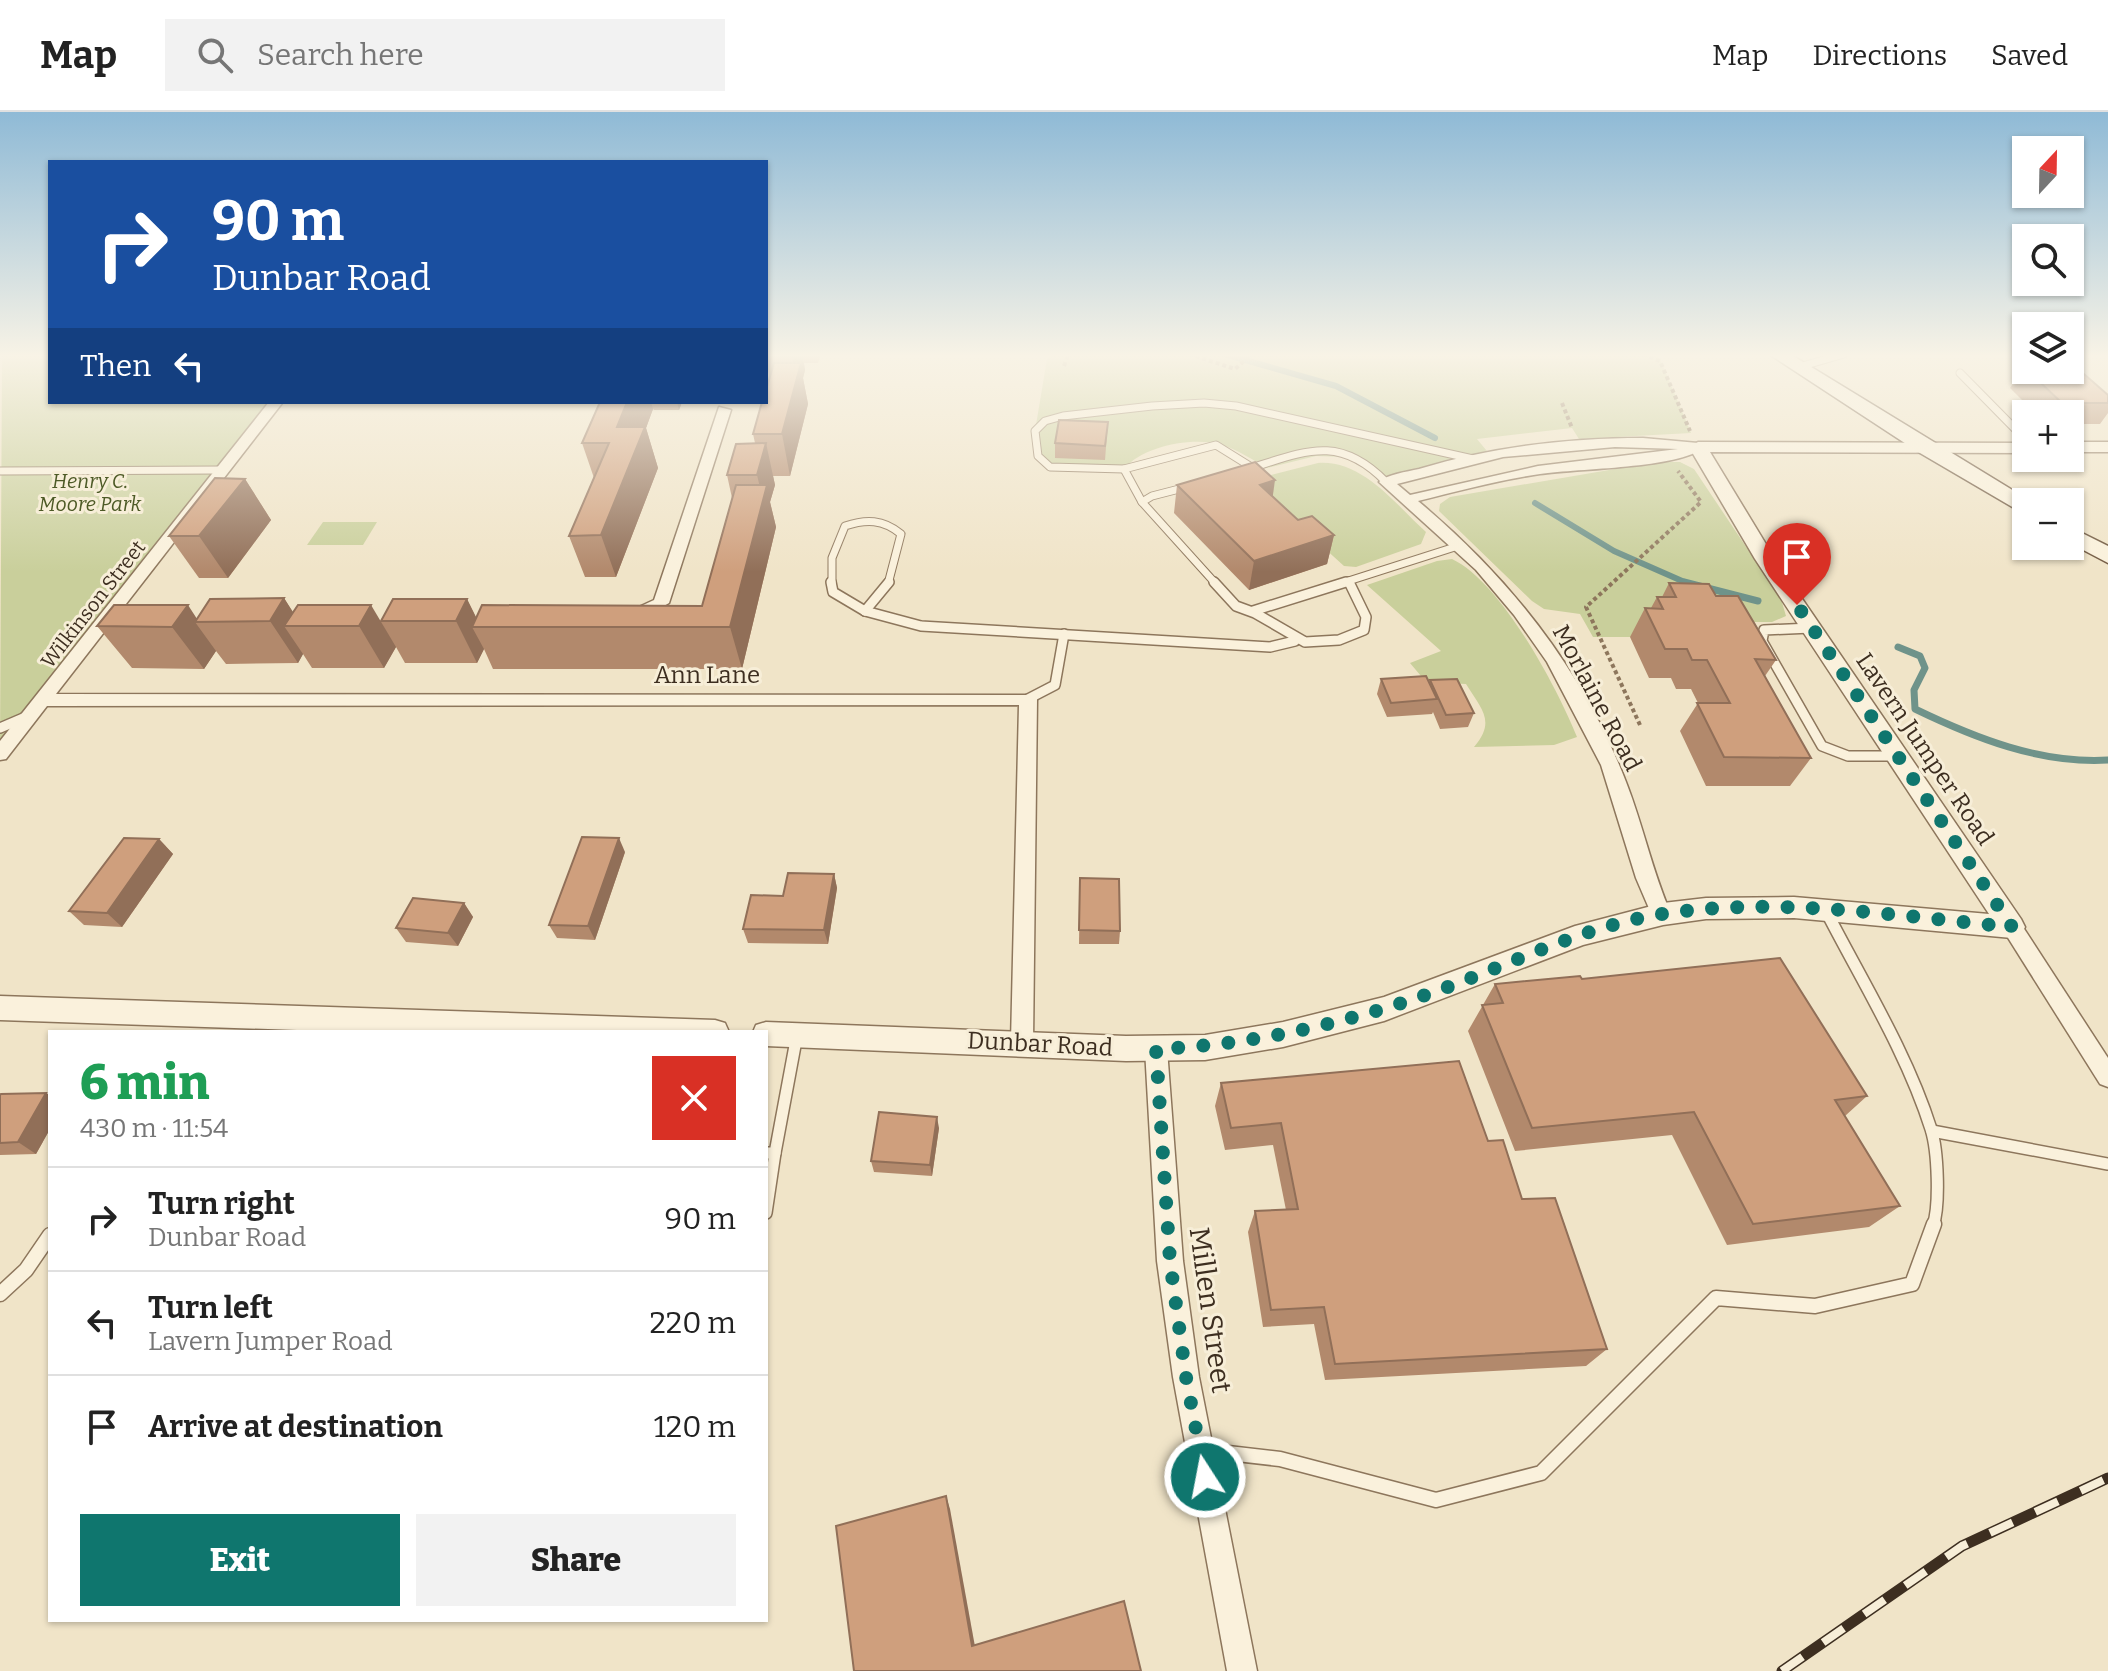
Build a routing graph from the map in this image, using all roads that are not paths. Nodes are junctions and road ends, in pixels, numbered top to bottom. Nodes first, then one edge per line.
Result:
1 (256, 427) edge
2 (713, 427) edge
3 (1039, 427) edge
4 (1329, 427) edge
5 (1892, 427) edge
6 (1698, 447) junction
7 (2084, 447) edge
8 (2108, 447) edge
9 (2012, 448) edge
10 (1927, 449) junction
11 (1473, 459) junction
12 (1253, 468) junction
13 (1124, 469) junction
14 (222, 470) junction
15 (0, 471) edge
16 (1240, 472) edge
17 (1386, 482) junction
18 (1201, 483) edge
19 (1407, 500) junction
20 (2012, 500) edge
21 (1142, 502) junction
22 (2084, 542) edge
23 (1458, 546) junction
24 (2108, 556) edge
25 (1349, 581) junction
26 (865, 611) junction
27 (1253, 611) junction
28 (622, 616) edge
29 (1813, 628) junction
30 (1064, 634) junction
31 (1295, 641) junction
32 (1028, 699) junction
33 (38, 706) junction
34 (0, 728) edge
35 (0, 754) edge
36 (1897, 756) junction
37 (1825, 910) junction
38 (1661, 914) junction
39 (2012, 927) junction
40 (0, 1008) edge
41 (632, 1030) edge
42 (768, 1034) edge
43 (797, 1035) junction
44 (1022, 1042) junction
45 (1156, 1049) junction
46 (2108, 1077) edge
47 (1932, 1131) junction
48 (771, 1153) edge
49 (2108, 1164) edge
50 (768, 1189) edge
51 (48, 1238) edge
52 (0, 1294) edge
53 (1200, 1449) junction
54 (1242, 1671) edge

1 - 14 street, Wilkinson Street
2 - 28 street
3 - 13 lane
4 - 11 lane
5 - 10 main road
6 - 10 street
6 - 11 street
6 - 19 street
6 - 29 street, Lavern Jumper Road
7 - 8 street
9 - 10 street
10 - 20 main road
11 - 17 street
12 - 13 lane
12 - 16 lane
12 - 17 lane
13 - 21 lane
14 - 15 lane
14 - 33 street, Wilkinson Street
17 - 19 street, Morlaine Road
18 - 21 lane
19 - 23 street, Morlaine Road
21 - 27 lane
22 - 24 main road
23 - 25 lane
23 - 38 street, Morlaine Road
25 - 27 lane
25 - 31 lane
26 - 26 lane
26 - 30 lane
27 - 31 lane
29 - 36 street, Lavern Jumper Road
29 - 36 lane
30 - 31 lane
30 - 32 lane
32 - 33 street, Ann Lane
32 - 44 street
33 - 34 lane
33 - 35 street, Wilkinson Street
36 - 39 street, Lavern Jumper Road
37 - 38 street, Dunbar Road
37 - 39 street, Dunbar Road
37 - 47 lane
38 - 45 street, Dunbar Road
39 - 46 street, Lavern Jumper Road
40 - 41 street
42 - 43 street, Dunbar Road
43 - 44 street, Dunbar Road
43 - 48 lane
44 - 45 street, Dunbar Road
45 - 53 street, Millen Street
47 - 49 lane
47 - 53 lane
48 - 50 lane
51 - 52 lane
53 - 54 street, Millen Street

